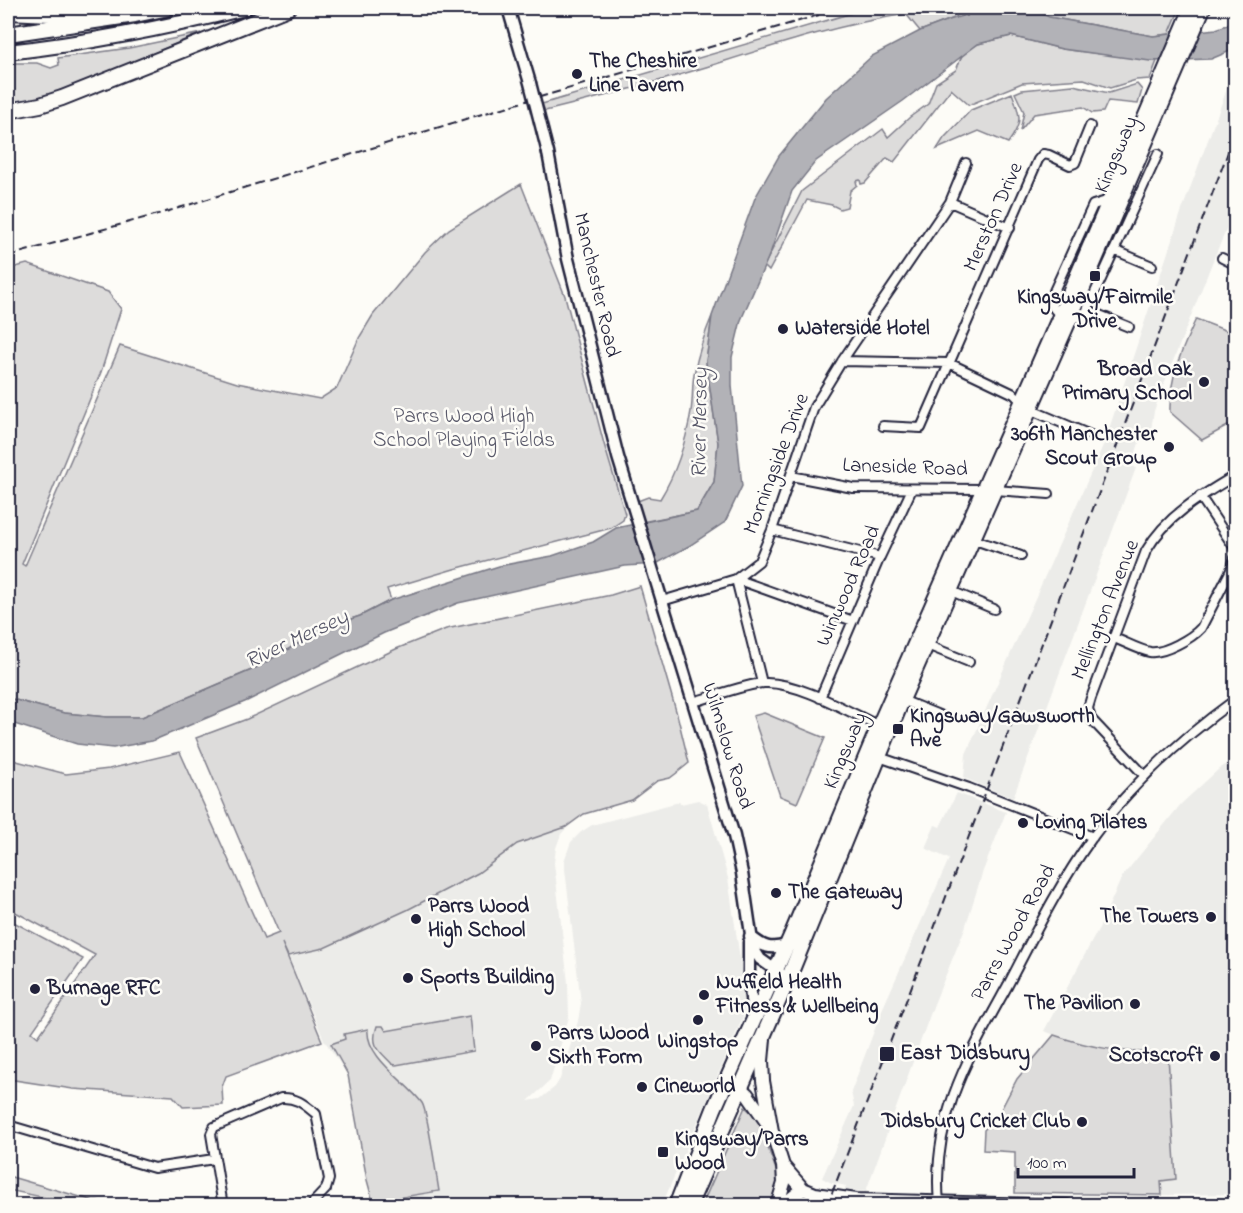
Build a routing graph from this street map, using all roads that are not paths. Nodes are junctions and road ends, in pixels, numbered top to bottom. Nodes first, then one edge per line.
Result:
1 (109, 8) edge
2 (168, 8) edge
3 (244, 8) edge
4 (288, 8) edge
5 (508, 8) edge
6 (1192, 8) edge
7 (1203, 8) edge
8 (8, 12) edge
9 (8, 34) edge
10 (8, 52) edge
11 (1163, 87) junction
12 (8, 111) edge
13 (1090, 126) dead end
14 (1158, 154) dead end
15 (966, 163) dead end
16 (950, 202) junction
17 (1113, 205) junction
18 (1010, 228) junction
19 (1114, 250) junction
20 (1222, 258) dead end
21 (1236, 265) edge
22 (1152, 266) dead end
23 (1087, 310) junction
24 (1065, 316) junction
25 (1129, 327) dead end
26 (842, 361) junction
27 (949, 363) junction
28 (1025, 405) junction
29 (883, 426) dead end
30 (1095, 437) dead end
31 (1236, 475) edge
32 (791, 476) junction
33 (912, 489) junction
34 (988, 490) junction
35 (1050, 494) dead end
36 (1200, 496) junction
37 (772, 530) junction
38 (972, 539) junction
39 (1236, 554) edge
40 (1021, 556) dead end
41 (880, 557) junction
42 (651, 570) joint
43 (736, 579) junction
44 (951, 591) junction
45 (662, 601) junction
46 (994, 609) dead end
47 (853, 621) junction
48 (1114, 638) junction
49 (927, 645) junction
50 (969, 662) dead end
51 (762, 683) junction
52 (820, 698) junction
53 (1236, 699) edge
54 (902, 700) junction
55 (693, 702) junction
56 (944, 717) dead end
57 (879, 726) junction
58 (879, 757) junction
59 (1145, 776) junction
60 (1093, 837) junction
61 (750, 936) junction
62 (786, 945) junction
63 (775, 971) junction
64 (789, 977) junction
65 (753, 1019) junction
66 (764, 1032) junction
67 (727, 1079) junction
68 (740, 1087) junction
69 (8, 1125) edge
70 (772, 1131) junction
71 (214, 1159) junction
72 (783, 1166) junction
73 (803, 1189) junction
74 (891, 1204) edge
75 (939, 1204) edge
76 (690, 1205) edge
77 (223, 1206) edge
78 (309, 1206) edge
79 (676, 1206) edge
80 (777, 1206) edge
81 (782, 1206) edge
82 (1068, 1206) edge

1 - 8 highway
2 - 9 highway
3 - 10 highway
4 - 12 highway
5 - 42 main road, Manchester Road, bridge
6 - 11 highway, Kingsway
7 - 11 highway, Kingsway
11 - 17 highway, Kingsway
13 - 18 street, Merston Drive
14 - 19 street, Kingsway
15 - 16 street, Morningside Drive
16 - 18 street
16 - 26 street, Morningside Drive
17 - 24 highway, Kingsway
17 - 24 street, Kingsway
18 - 27 street, Merston Drive
19 - 22 street
19 - 23 street, Kingsway
20 - 21 street
23 - 24 street
23 - 25 street
24 - 28 highway, Kingsway
26 - 27 street
26 - 32 street, Morningside Drive
27 - 28 street
27 - 29 street, Merston Drive
28 - 30 street
28 - 34 highway, Kingsway
31 - 36 street, Mellington Avenue
32 - 33 street, Laneside Road
32 - 37 street, Morningside Drive
33 - 34 street, Laneside Road
33 - 41 street, Winwood Road
34 - 35 street, Laneside Road
34 - 38 highway, Kingsway
34 - 57 highway, Kingsway
36 - 39 street
36 - 48 street, Mellington Avenue
37 - 41 street
37 - 43 street, Morningside Drive
38 - 40 street
38 - 44 highway, Kingsway
39 - 48 street
41 - 47 street, Winwood Road
42 - 45 main road, Wilmslow Road
43 - 45 street, Morningside Drive
43 - 47 street
43 - 51 street
44 - 46 street
44 - 49 highway, Kingsway
45 - 55 main road, Wilmslow Road
47 - 52 street, Winwood Road
48 - 59 street, Mellington Avenue
49 - 50 street
49 - 54 highway, Kingsway
51 - 52 street
51 - 55 street
52 - 57 street
53 - 59 street, Parrs Wood Road
54 - 56 street
54 - 58 highway, Kingsway
55 - 61 main road, Wilmslow Road
57 - 62 highway, Kingsway
58 - 60 street
58 - 64 highway, Kingsway
59 - 60 street, Parrs Wood Road
60 - 75 street, Parrs Wood Road
61 - 62 main road
61 - 63 main road, Wilmslow Road
61 - 65 main road, Wilmslow Road
62 - 63 highway, Kingsway
63 - 64 main road, Wilmslow Road
63 - 65 highway, Kingsway
64 - 66 highway, Kingsway
65 - 67 highway, Kingsway
66 - 68 highway, Kingsway
66 - 70 main road
67 - 68 main road
67 - 79 highway, Kingsway
68 - 70 main road
68 - 76 highway, Kingsway
69 - 71 street
70 - 72 main road
71 - 77 street
71 - 78 street
72 - 73 main road
72 - 80 main road
73 - 74 main road
73 - 81 main road
74 - 75 main road
75 - 82 main road

